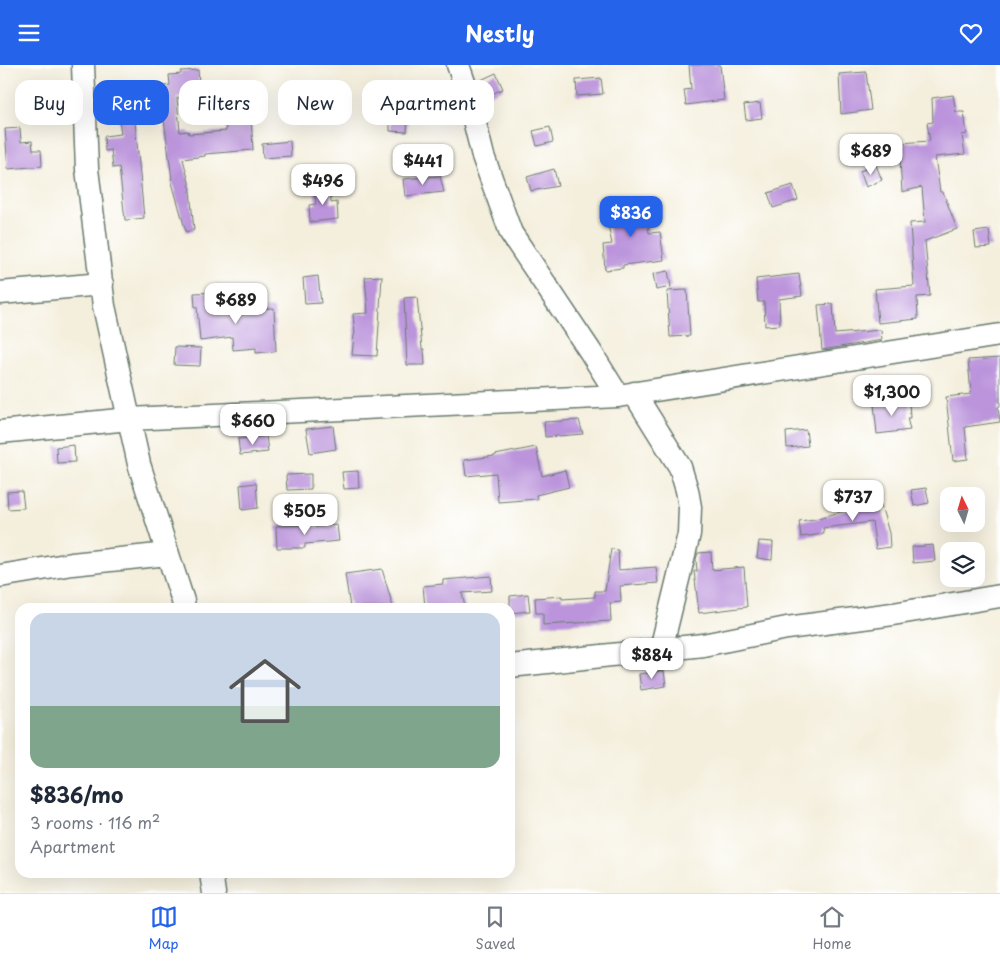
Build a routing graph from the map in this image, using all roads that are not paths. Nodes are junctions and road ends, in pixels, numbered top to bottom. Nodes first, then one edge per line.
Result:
1 (83, 65) edge
2 (458, 65) edge
3 (102, 284) junction
4 (0, 293) edge
5 (1000, 335) edge
6 (626, 395) junction
7 (129, 419) junction
8 (0, 432) edge
9 (168, 554) junction
10 (0, 576) edge
11 (1000, 596) edge
12 (183, 603) edge
13 (662, 649) junction
14 (515, 665) edge
15 (212, 878) edge
16 (214, 893) edge

1 - 3 street
2 - 6 street
3 - 4 street
3 - 7 street
5 - 6 street
6 - 7 street
6 - 13 street
7 - 8 street
7 - 9 street
9 - 10 street
9 - 12 street
11 - 13 street
13 - 14 street
15 - 16 street

